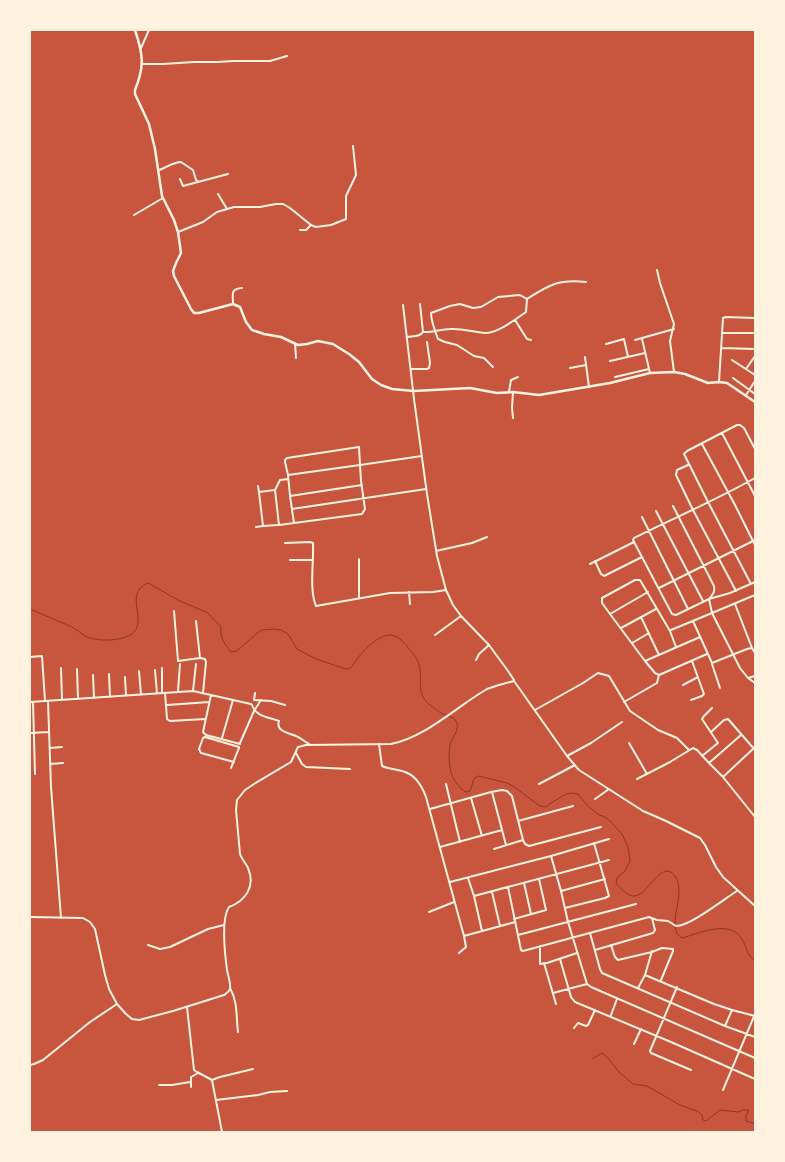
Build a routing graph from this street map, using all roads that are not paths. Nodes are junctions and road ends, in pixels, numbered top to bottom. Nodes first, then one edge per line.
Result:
1 (135, 30) edge
2 (149, 30) edge
3 (141, 48) junction
4 (288, 56) dead end
5 (142, 64) junction
6 (353, 146) dead end
7 (158, 170) junction
8 (228, 174) dead end
9 (180, 179) dead end
10 (199, 182) junction
11 (218, 194) dead end
12 (163, 198) junction
13 (227, 209) junction
14 (134, 215) dead end
15 (311, 225) junction
16 (300, 230) dead end
17 (178, 232) junction
18 (657, 270) dead end
19 (586, 282) dead end
20 (242, 288) dead end
21 (527, 299) junction
22 (233, 304) junction
23 (420, 304) dead end
24 (403, 305) dead end
25 (755, 318) edge
26 (515, 320) junction
27 (674, 328) junction
28 (436, 331) junction
29 (424, 332) junction
30 (722, 332) junction
31 (755, 333) edge
32 (407, 337) junction
33 (641, 338) junction
34 (531, 340) dead end
35 (635, 340) dead end
36 (427, 342) dead end
37 (295, 343) junction
38 (606, 344) dead end
39 (722, 348) junction
40 (755, 349) edge
41 (645, 353) junction
42 (755, 356) edge
43 (585, 357) dead end
44 (628, 357) junction
45 (296, 358) dead end
46 (732, 360) dead end
47 (610, 361) dead end
48 (586, 365) junction
49 (493, 367) dead end
50 (570, 368) dead end
51 (412, 369) junction
52 (649, 369) junction
53 (746, 369) junction
54 (674, 372) junction
55 (650, 373) junction
56 (755, 375) edge
57 (518, 377) dead end
58 (615, 377) dead end
59 (733, 378) dead end
60 (755, 381) edge
61 (719, 382) junction
62 (588, 387) junction
63 (749, 390) junction
64 (414, 392) junction
65 (509, 392) junction
66 (513, 392) junction
67 (755, 394) edge
68 (746, 395) junction
69 (755, 402) edge
70 (513, 418) dead end
71 (722, 433) junction
72 (702, 444) junction
73 (755, 449) edge
74 (422, 456) junction
75 (689, 464) junction
76 (360, 465) junction
77 (288, 475) junction
78 (755, 478) edge
79 (288, 479) junction
80 (748, 483) junction
81 (362, 485) junction
82 (258, 486) dead end
83 (427, 489) junction
84 (275, 490) junction
85 (259, 492) junction
86 (728, 492) junction
87 (290, 496) junction
88 (755, 496) edge
89 (364, 498) junction
90 (708, 502) junction
91 (673, 506) dead end
92 (292, 509) junction
93 (693, 510) junction
94 (656, 511) dead end
95 (678, 516) junction
96 (642, 517) dead end
97 (294, 524) junction
98 (663, 524) junction
99 (279, 525) junction
100 (263, 526) junction
101 (256, 527) dead end
102 (649, 531) junction
103 (487, 537) dead end
104 (754, 540) edge
105 (285, 542) dead end
106 (634, 542) junction
107 (755, 545) edge
108 (436, 551) junction
109 (733, 551) junction
110 (642, 557) junction
111 (359, 559) dead end
112 (718, 559) junction
113 (290, 560) dead end
114 (313, 560) junction
115 (595, 561) junction
116 (590, 564) dead end
117 (703, 566) junction
118 (688, 574) junction
119 (674, 581) junction
120 (755, 582) edge
121 (751, 584) junction
122 (658, 588) junction
123 (446, 590) junction
124 (736, 590) junction
125 (409, 592) junction
126 (648, 592) junction
127 (754, 595) edge
128 (359, 598) junction
129 (709, 600) junction
130 (755, 600) edge
131 (703, 601) junction
132 (410, 604) dead end
133 (735, 604) junction
134 (656, 608) junction
135 (688, 609) junction
136 (174, 611) dead end
137 (711, 613) junction
138 (610, 614) junction
139 (461, 616) junction
140 (640, 617) junction
141 (196, 621) dead end
142 (693, 621) junction
143 (621, 628) junction
144 (670, 631) junction
145 (649, 633) junction
146 (435, 635) dead end
147 (700, 637) junction
148 (632, 643) junction
149 (489, 645) junction
150 (676, 647) junction
151 (752, 648) junction
152 (755, 653) edge
153 (659, 654) junction
154 (708, 654) junction
155 (732, 654) junction
156 (30, 657) edge
157 (200, 658) junction
158 (476, 660) dead end
159 (645, 661) junction
160 (692, 661) junction
161 (712, 663) junction
162 (180, 664) dead end
163 (196, 664) dead end
164 (61, 668) dead end
165 (162, 668) dead end
166 (77, 669) dead end
167 (155, 670) dead end
168 (140, 671) dead end
169 (108, 674) dead end
170 (659, 675) junction
171 (92, 676) dead end
172 (755, 676) edge
173 (125, 677) dead end
174 (698, 677) junction
175 (748, 678) junction
176 (514, 681) junction
177 (755, 683) edge
178 (683, 685) dead end
179 (720, 688) dead end
180 (178, 691) junction
181 (193, 691) junction
182 (163, 693) junction
183 (203, 693) junction
184 (255, 693) dead end
185 (141, 694) junction
186 (157, 694) junction
187 (211, 695) junction
188 (126, 696) junction
189 (110, 697) junction
190 (94, 698) junction
191 (78, 699) junction
192 (62, 700) junction
193 (233, 700) junction
194 (261, 700) junction
195 (691, 700) dead end
196 (47, 701) junction
197 (32, 702) edge
198 (209, 702) junction
199 (624, 702) junction
200 (166, 705) junction
201 (285, 705) dead end
202 (712, 708) dead end
203 (535, 710) junction
204 (254, 711) junction
205 (205, 719) junction
206 (622, 722) dead end
207 (49, 732) junction
208 (711, 732) junction
209 (30, 733) edge
210 (34, 733) junction
211 (741, 735) junction
212 (222, 738) junction
213 (629, 743) dead end
214 (309, 744) junction
215 (379, 744) junction
216 (239, 745) junction
217 (50, 748) junction
218 (62, 748) dead end
219 (754, 749) edge
220 (689, 750) junction
221 (296, 753) junction
222 (567, 756) junction
223 (702, 756) junction
224 (234, 762) junction
225 (709, 763) junction
226 (50, 764) junction
227 (63, 764) dead end
228 (575, 765) junction
229 (231, 768) dead end
230 (350, 768) dead end
231 (35, 774) dead end
232 (647, 774) junction
233 (722, 777) junction
234 (637, 779) dead end
235 (446, 784) dead end
236 (539, 784) dead end
237 (609, 788) junction
238 (492, 792) junction
239 (471, 798) junction
240 (595, 799) dead end
241 (450, 803) junction
242 (573, 806) dead end
243 (430, 809) junction
244 (754, 812) edge
245 (755, 817) edge
246 (518, 821) junction
247 (601, 827) dead end
248 (502, 830) junction
249 (482, 836) junction
250 (609, 839) dead end
251 (524, 840) junction
252 (460, 842) junction
253 (594, 843) junction
254 (506, 845) junction
255 (440, 847) junction
256 (494, 849) dead end
257 (551, 856) junction
258 (609, 860) dead end
259 (600, 862) junction
260 (556, 874) junction
261 (468, 877) junction
262 (539, 879) junction
263 (605, 879) junction
264 (450, 882) junction
265 (524, 883) junction
266 (508, 887) junction
267 (561, 891) junction
268 (737, 891) junction
269 (492, 892) junction
270 (474, 896) junction
271 (455, 901) junction
272 (636, 904) dead end
273 (755, 906) edge
274 (565, 908) junction
275 (429, 912) dead end
276 (532, 914) junction
277 (30, 917) edge
278 (61, 918) junction
279 (652, 918) junction
280 (514, 920) junction
281 (568, 922) junction
282 (224, 925) junction
283 (500, 926) junction
284 (482, 931) junction
285 (590, 933) junction
286 (518, 935) junction
287 (464, 936) junction
288 (573, 937) junction
289 (148, 945) dead end
290 (611, 945) junction
291 (540, 946) junction
292 (595, 950) junction
293 (652, 951) junction
294 (459, 953) dead end
295 (578, 953) junction
296 (560, 959) junction
297 (544, 963) junction
298 (645, 975) junction
299 (660, 981) junction
300 (587, 984) junction
301 (676, 987) junction
302 (230, 988) junction
303 (568, 989) junction
304 (637, 989) junction
305 (552, 993) junction
306 (617, 999) junction
307 (670, 1003) junction
308 (117, 1004) junction
309 (556, 1004) dead end
310 (187, 1007) junction
311 (595, 1010) junction
312 (732, 1010) junction
313 (755, 1015) edge
314 (610, 1016) junction
315 (663, 1019) junction
316 (725, 1026) junction
317 (574, 1028) dead end
318 (641, 1029) junction
319 (238, 1032) dead end
320 (746, 1034) junction
321 (656, 1036) junction
322 (755, 1037) edge
323 (634, 1044) dead end
324 (739, 1051) junction
325 (755, 1058) edge
326 (30, 1065) edge
327 (732, 1068) junction
328 (253, 1069) dead end
329 (691, 1070) dead end
330 (198, 1073) junction
331 (755, 1079) edge
332 (212, 1080) junction
333 (190, 1082) junction
334 (158, 1085) dead end
335 (191, 1087) dead end
336 (723, 1090) dead end
337 (287, 1091) dead end
338 (216, 1100) junction
339 (222, 1132) edge

1 - 3 main road
2 - 3 street
3 - 5 main road
4 - 5 street
5 - 7 main road
6 - 15 street
7 - 10 street
7 - 12 main road
8 - 10 street
9 - 10 street
11 - 13 street
12 - 14 street
12 - 17 main road
13 - 15 street
13 - 17 street
15 - 16 street
17 - 22 main road
18 - 27 street
19 - 21 street
20 - 22 street
21 - 26 street
21 - 28 street
22 - 37 main road
23 - 29 street
24 - 32 street
25 - 30 street
26 - 28 street
26 - 34 street
27 - 33 street
27 - 54 street
28 - 29 street
28 - 49 street
29 - 32 street
30 - 31 street
30 - 39 street
32 - 51 street
33 - 35 street
33 - 41 street
36 - 51 street
37 - 45 street
37 - 64 main road
38 - 44 street
39 - 40 street
39 - 61 street
41 - 44 street
41 - 52 street
42 - 53 street
43 - 48 street
44 - 47 street
46 - 53 street
48 - 50 street
48 - 62 street
51 - 64 street
52 - 55 street
52 - 58 street
53 - 56 street
54 - 55 main road
54 - 61 main road
55 - 62 main road
57 - 65 street
59 - 63 street
60 - 63 street
61 - 68 main road
62 - 66 main road
63 - 67 street
63 - 68 street
64 - 65 main road
64 - 74 street
65 - 66 main road
66 - 70 street
68 - 69 main road
71 - 72 street
71 - 73 street
71 - 80 street
72 - 75 street
72 - 86 street
74 - 76 street
74 - 83 street
75 - 90 street
75 - 93 street
76 - 77 street
76 - 77 street
76 - 81 street
77 - 79 street
78 - 80 street
79 - 84 street
79 - 87 street
80 - 86 street
80 - 88 street
81 - 87 street
81 - 89 street
82 - 85 street
83 - 89 street
83 - 108 street
84 - 85 street
84 - 99 street
85 - 100 street
86 - 90 street
86 - 104 street
87 - 92 street
89 - 92 street
89 - 97 street
90 - 93 street
90 - 109 street
91 - 95 street
92 - 97 street
93 - 95 street
93 - 112 street
94 - 98 street
95 - 98 street
95 - 117 street
96 - 102 street
97 - 99 street
98 - 102 street
98 - 118 street
99 - 100 street
100 - 101 street
102 - 106 street
102 - 119 street
103 - 108 street
104 - 107 street
104 - 109 street
105 - 114 street
106 - 110 street
106 - 115 street
108 - 123 street
109 - 112 street
109 - 121 street
110 - 115 street
110 - 122 street
111 - 128 street
112 - 117 street
112 - 124 street
113 - 114 street
114 - 128 street
115 - 116 street
117 - 118 street
117 - 129 street
118 - 119 street
118 - 131 street
119 - 122 street
119 - 135 street
120 - 121 street
121 - 124 street
122 - 135 street
123 - 125 street
123 - 139 street
124 - 129 street
125 - 128 street
125 - 132 street
126 - 134 street
126 - 138 street
126 - 138 street
127 - 130 street
127 - 133 street
129 - 131 street
129 - 137 street
131 - 135 street
133 - 137 street
133 - 151 street
134 - 140 street
134 - 144 street
136 - 157 street
137 - 142 street
137 - 155 street
138 - 143 street
139 - 146 street
139 - 149 street
140 - 143 street
140 - 145 street
141 - 157 street
142 - 144 street
142 - 147 street
143 - 148 street
144 - 150 street
145 - 148 street
145 - 153 street
147 - 150 street
147 - 154 street
148 - 159 street
149 - 158 street
149 - 176 street
150 - 153 street
151 - 152 street
151 - 155 street
153 - 159 street
154 - 160 street
154 - 161 street
155 - 161 street
155 - 175 street
156 - 196 street
157 - 183 street
159 - 170 street
160 - 170 street
160 - 174 street
161 - 179 street
162 - 180 street
163 - 181 street
164 - 192 street
165 - 182 street
166 - 191 street
167 - 186 street
168 - 185 street
169 - 189 street
170 - 199 street
171 - 190 street
172 - 175 street
173 - 188 street
174 - 178 street
174 - 195 street
175 - 177 street
176 - 203 street
176 - 215 street
180 - 181 street
180 - 182 street
181 - 183 street
182 - 186 street
182 - 200 street
183 - 187 street
184 - 194 street
185 - 186 street
185 - 188 street
187 - 193 street
187 - 198 street
188 - 189 street
189 - 190 street
190 - 191 street
191 - 192 street
192 - 196 street
193 - 204 street
193 - 212 street
194 - 201 street
194 - 204 street
196 - 197 street
196 - 207 street
197 - 210 street
198 - 200 street
198 - 205 street
199 - 203 street
199 - 220 street
200 - 205 street
202 - 208 street
203 - 222 street
204 - 214 street
204 - 216 street
205 - 212 street
206 - 222 street
207 - 210 street
207 - 217 street
208 - 211 street
208 - 223 street
209 - 210 street
210 - 231 street
211 - 219 street
211 - 225 street
212 - 216 street
213 - 232 street
214 - 215 street
214 - 221 street
215 - 243 street
216 - 224 street
216 - 224 street
217 - 218 street
217 - 226 street
219 - 233 street
220 - 223 street
220 - 232 street
221 - 230 street
221 - 282 street
222 - 228 street
223 - 225 street
224 - 229 street
225 - 233 street
226 - 227 street
226 - 278 street
228 - 236 street
228 - 237 street
232 - 234 street
233 - 244 street
235 - 241 street
237 - 240 street
237 - 268 street
238 - 239 street
238 - 246 street
238 - 248 street
239 - 241 street
239 - 249 street
241 - 243 street
241 - 252 street
242 - 246 street
243 - 255 street
244 - 245 street
246 - 251 street
247 - 251 street
248 - 249 street
248 - 254 street
249 - 252 street
250 - 253 street
251 - 254 street
252 - 255 street
253 - 257 street
253 - 259 street
254 - 256 street
255 - 264 street
257 - 260 street
257 - 261 street
258 - 259 street
259 - 260 street
259 - 263 street
260 - 262 street
260 - 267 street
261 - 264 street
261 - 270 street
262 - 265 street
262 - 276 street
263 - 267 street
263 - 274 street
264 - 271 street
265 - 266 street
265 - 276 street
266 - 269 street
266 - 280 street
267 - 274 street
268 - 273 street
268 - 279 street
269 - 270 street
269 - 283 street
270 - 284 street
271 - 275 street
271 - 287 street
272 - 281 street
274 - 281 street
276 - 280 street
277 - 278 street
278 - 308 street
279 - 285 street
279 - 290 street
280 - 283 street
280 - 286 street
281 - 286 street
281 - 288 street
282 - 289 street
282 - 302 street
283 - 284 street
284 - 287 street
285 - 288 street
285 - 292 street
286 - 291 street
287 - 294 street
288 - 291 street
288 - 295 street
290 - 292 street
290 - 293 street
291 - 297 street
292 - 304 street
293 - 298 street
293 - 299 street
295 - 296 street
295 - 300 street
296 - 297 street
296 - 303 street
297 - 305 street
298 - 299 street
298 - 304 street
299 - 301 street
300 - 303 street
300 - 306 street
301 - 307 street
301 - 312 street
302 - 310 street
302 - 319 street
303 - 305 street
303 - 311 street
304 - 307 street
305 - 309 street
306 - 314 street
306 - 315 street
307 - 315 street
307 - 316 street
308 - 310 street
308 - 326 street
310 - 330 street
311 - 314 street
311 - 317 street
312 - 313 street
312 - 316 street
313 - 320 street
314 - 318 street
315 - 321 street
315 - 324 street
316 - 320 street
318 - 321 street
318 - 323 street
320 - 322 street
320 - 324 street
321 - 327 street
321 - 329 street
324 - 325 street
324 - 327 street
327 - 331 street
327 - 336 street
328 - 332 street
330 - 332 street
330 - 333 street
332 - 338 street
333 - 334 street
333 - 335 street
337 - 338 street
338 - 339 street

